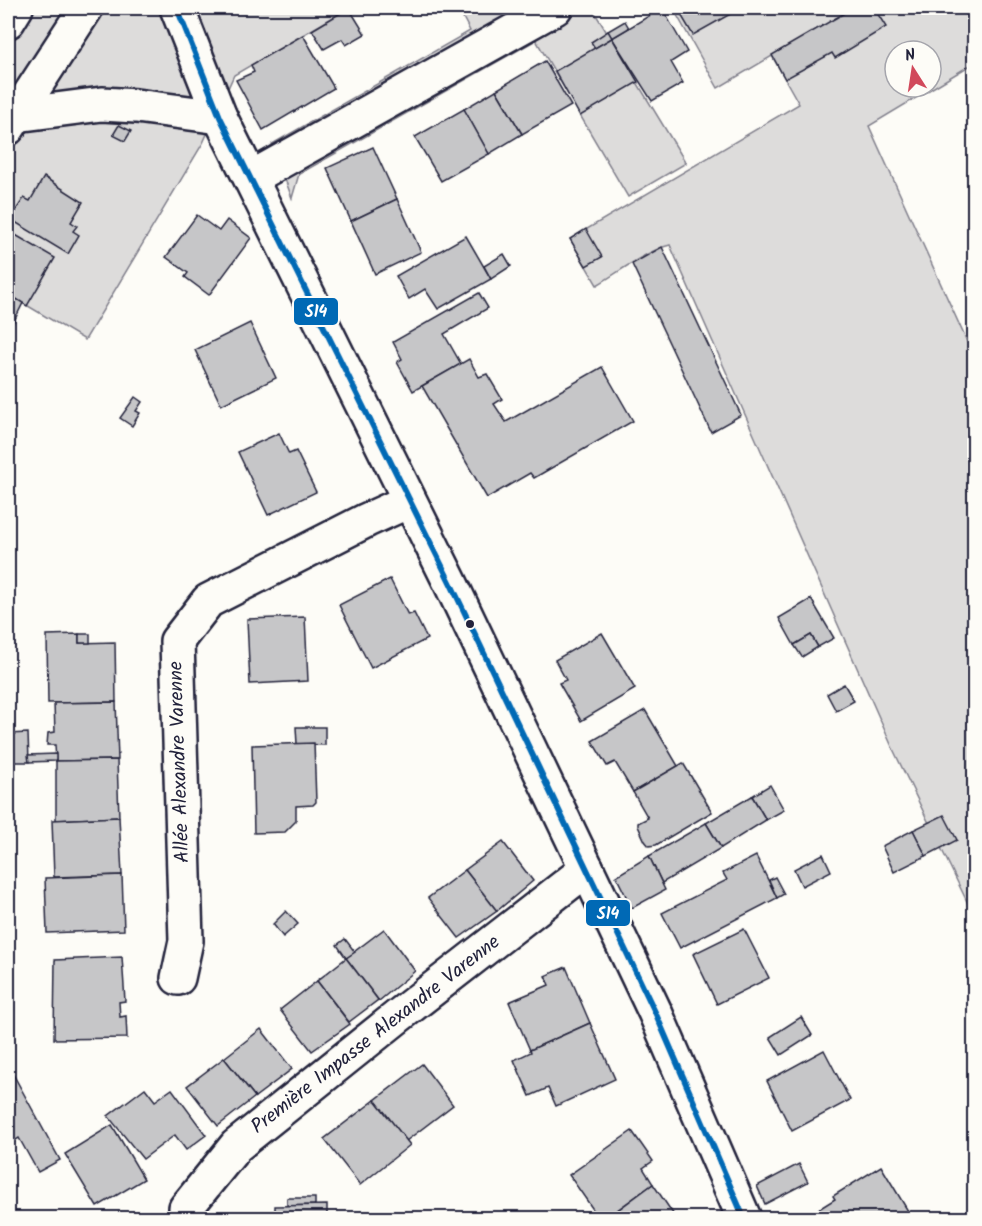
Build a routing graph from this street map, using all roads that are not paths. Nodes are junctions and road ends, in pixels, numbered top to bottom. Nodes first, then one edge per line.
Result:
1 (16, 8) edge
2 (86, 8) edge
3 (177, 8) edge
4 (555, 8) edge
5 (8, 21) edge
6 (220, 117) junction
7 (12, 122) edge
8 (251, 178) junction
9 (409, 501) junction
10 (587, 869) junction
11 (178, 978) dead end
12 (186, 1218) edge
13 (744, 1218) edge

1 - 5 main road
2 - 7 main road
3 - 6 main road
4 - 8 main road
6 - 7 main road
6 - 8 main road
8 - 9 main road
9 - 10 main road
9 - 11 main road, Allée Alexandre Varenne
10 - 12 main road, Première Impasse Alexandre Varenne
10 - 13 main road

